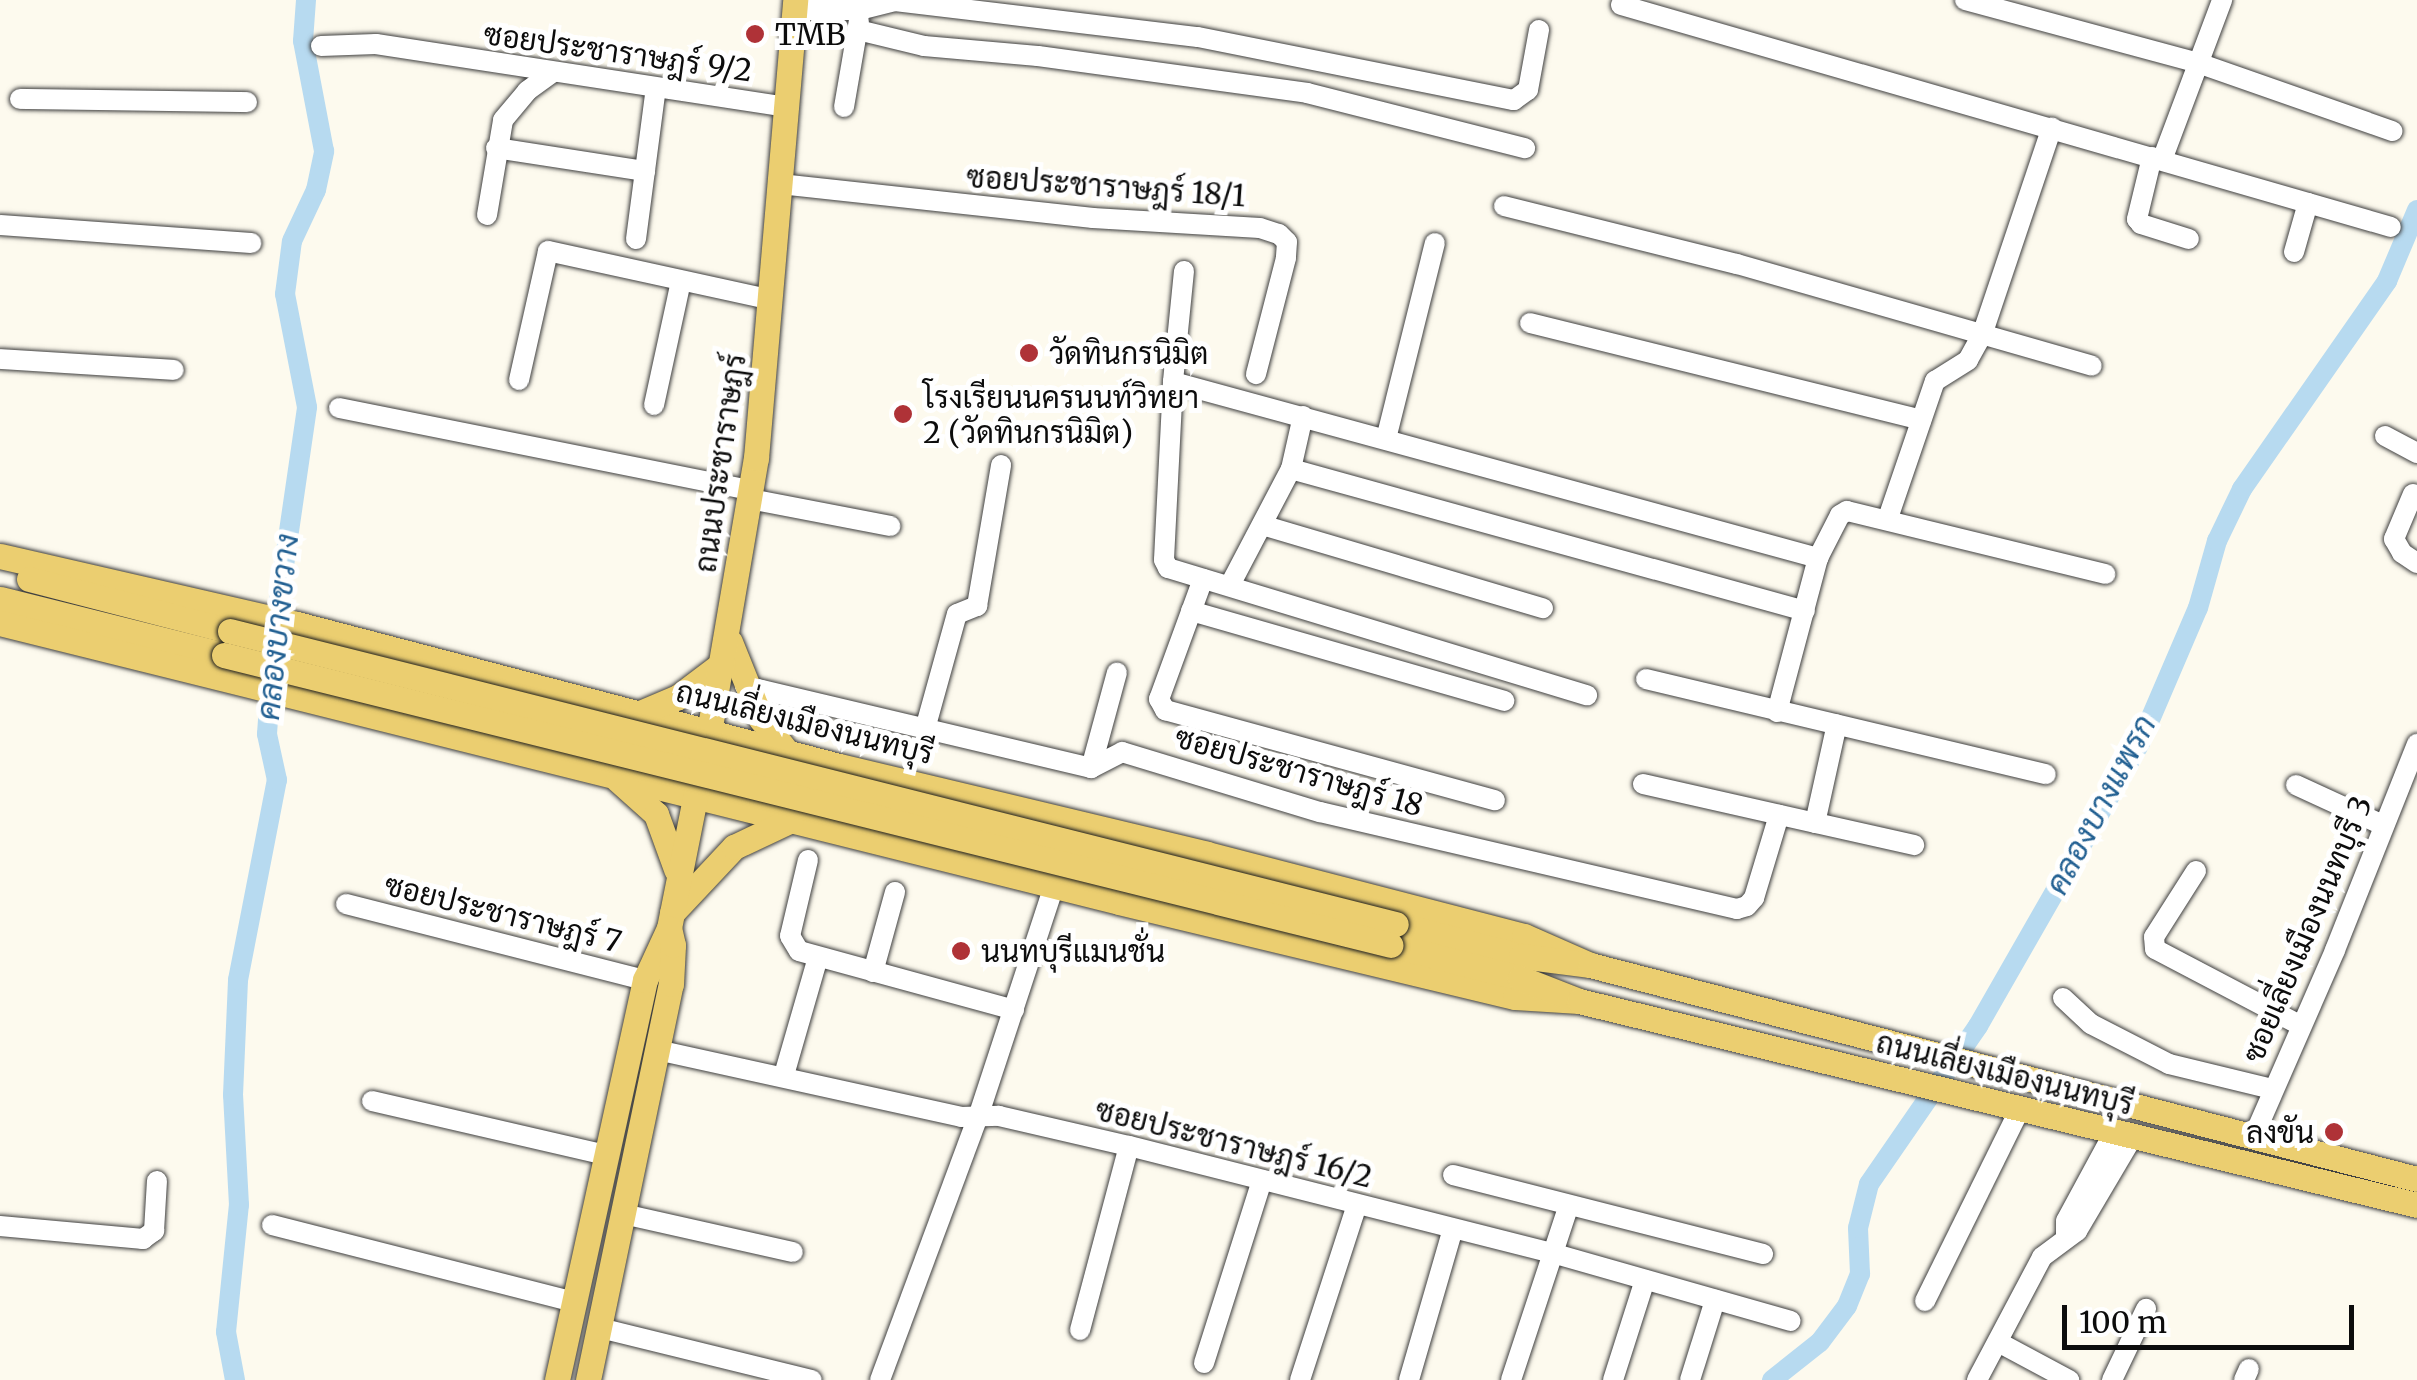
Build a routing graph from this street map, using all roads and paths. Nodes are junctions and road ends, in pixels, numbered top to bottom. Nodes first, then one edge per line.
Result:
1 (1965, 0) edge
2 (2222, 0) edge
3 (1621, 4) dead end
4 (794, 5) edge
5 (860, 13) edge
6 (1540, 30) dead end
7 (321, 46) dead end
8 (2198, 63) junction
9 (553, 72) junction
10 (656, 88) junction
11 (20, 99) dead end
12 (247, 102) dead end
13 (844, 106) dead end
14 (786, 107) junction
15 (2052, 127) junction
16 (2392, 131) dead end
17 (496, 148) junction
18 (1525, 148) dead end
19 (2157, 158) junction
20 (645, 171) junction
21 (780, 184) junction
22 (2308, 203) junction
23 (1504, 206) dead end
24 (486, 215) dead end
25 (0, 225) edge
26 (2391, 227) dead end
27 (636, 239) dead end
28 (2189, 239) dead end
29 (251, 243) dead end
30 (1435, 243) dead end
31 (2294, 252) dead end
32 (1184, 271) dead end
33 (682, 281) junction
34 (772, 300) junction
35 (1530, 323) dead end
36 (1982, 335) junction
37 (0, 359) edge
38 (2092, 366) dead end
39 (174, 370) dead end
40 (1256, 374) dead end
41 (520, 380) dead end
42 (1173, 382) junction
43 (654, 405) dead end
44 (339, 408) dead end
45 (1303, 416) junction
46 (1921, 420) junction
47 (2385, 436) dead end
48 (1386, 440) junction
49 (2417, 453) edge
50 (1001, 465) dead end
51 (1291, 469) junction
52 (2413, 494) dead end
53 (750, 495) junction
54 (1888, 518) junction
55 (1262, 525) junction
56 (890, 526) dead end
57 (0, 556) edge
58 (1818, 558) junction
59 (2417, 563) edge
60 (0, 572) edge
61 (2105, 574) dead end
62 (1203, 578) junction
63 (1230, 585) junction
64 (0, 599) edge
65 (1542, 608) dead end
66 (1805, 611) junction
67 (1192, 612) junction
68 (0, 623) edge
69 (728, 637) junction
70 (227, 643) junction
71 (722, 664) junction
72 (1117, 672) dead end
73 (1646, 679) dead end
74 (746, 686) junction
75 (1587, 695) dead end
76 (1504, 701) dead end
77 (594, 702) junction
78 (1777, 712) junction
79 (640, 713) junction
80 (1837, 724) junction
81 (925, 729) junction
82 (710, 730) junction
83 (2417, 744) edge
84 (787, 752) junction
85 (840, 766) junction
86 (586, 768) junction
87 (1090, 768) junction
88 (2046, 774) dead end
89 (614, 777) junction
90 (1643, 784) dead end
91 (2296, 786) dead end
92 (695, 796) junction
93 (1495, 800) dead end
94 (1779, 815) junction
95 (792, 820) junction
96 (1815, 823) junction
97 (2382, 826) junction
98 (829, 830) junction
99 (1914, 846) dead end
100 (808, 860) dead end
101 (2196, 871) dead end
102 (678, 876) junction
103 (1054, 886) junction
104 (895, 892) dead end
105 (346, 904) dead end
106 (670, 921) junction
107 (1394, 935) junction
108 (818, 957) junction
109 (1590, 965) junction
110 (874, 972) junction
111 (644, 980) junction
112 (2063, 998) dead end
113 (1579, 1001) junction
114 (1014, 1010) junction
115 (2300, 1025) junction
116 (657, 1050) junction
117 (784, 1075) junction
118 (2272, 1089) junction
119 (372, 1101) dead end
120 (2008, 1108) junction
121 (978, 1116) junction
122 (2122, 1136) junction
123 (2254, 1138) junction
124 (1130, 1146) junction
125 (606, 1155) junction
126 (1452, 1176) dead end
127 (1262, 1180) junction
128 (2417, 1180) edge
129 (157, 1181) dead end
130 (1568, 1205) junction
131 (2417, 1205) edge
132 (1357, 1206) junction
133 (623, 1214) junction
134 (272, 1225) dead end
135 (0, 1226) edge
136 (1453, 1228) junction
137 (793, 1252) dead end
138 (1552, 1253) junction
139 (1763, 1254) dead end
140 (1645, 1280) junction
141 (1715, 1300) junction
142 (1926, 1301) dead end
143 (574, 1302) junction
144 (2146, 1309) dead end
145 (1790, 1321) dead end
146 (600, 1328) junction
147 (1080, 1330) dead end
148 (1998, 1342) junction
149 (1204, 1363) dead end
150 (557, 1380) edge
151 (588, 1380) edge
152 (812, 1380) edge
153 (880, 1380) edge
154 (1300, 1380) edge
155 (1409, 1380) edge
156 (1510, 1380) edge
157 (1612, 1380) edge
158 (1690, 1380) edge
159 (1977, 1380) edge
160 (2069, 1380) edge
161 (2112, 1380) edge

1 - 8 street
2 - 8 street
3 - 15 street
4 - 5 street
4 - 14 main road, ถนนประชาราษฎร์
5 - 6 street
5 - 13 street
5 - 18 street
7 - 9 street, ซอยประชาราษฎร์ 9/2
8 - 16 street
8 - 19 street
9 - 10 street, ซอยประชาราษฎร์ 9/2
9 - 17 street
10 - 14 street, ซอยประชาราษฎร์ 9/2
10 - 20 street
11 - 12 street
14 - 21 main road, ถนนประชาราษฎร์
15 - 19 street
15 - 36 street
17 - 20 street
17 - 24 street
19 - 22 street
19 - 28 street
20 - 27 street
21 - 34 main road, ถนนประชาราษฎร์
21 - 40 street, ซอยประชาราษฎร์ 18/1
22 - 26 street
22 - 31 street
23 - 36 street
25 - 29 street
30 - 48 street
32 - 42 street
33 - 34 street
33 - 41 street
33 - 43 street
34 - 53 main road, ถนนประชาราษฎร์
35 - 46 street
36 - 38 street
36 - 46 street
37 - 39 street
42 - 45 street
42 - 62 street
44 - 53 street
45 - 48 street
45 - 51 street
46 - 54 street
47 - 49 street
48 - 58 street
50 - 81 street
51 - 55 street
51 - 66 street
52 - 59 street
53 - 56 street
53 - 69 main road, ถนนประชาราษฎร์
54 - 58 street
54 - 61 street
55 - 63 street
55 - 65 street
57 - 77 main road, ถนนเลี่ยงเมืองนนทบุรี
58 - 66 street
60 - 70 main road, ถนนเลี่ยงเมืองนนทบุรี
62 - 63 street
62 - 67 street
63 - 75 street
64 - 70 main road, ถนนเลี่ยงเมืองนนทบุรี
66 - 78 street
67 - 76 street
67 - 93 street
68 - 86 main road, ถนนเลี่ยงเมืองนนทบุรี
69 - 71 main road, ถนนประชาราษฎร์
69 - 74 main road
70 - 107 main road, ถนนเลี่ยงเมืองนนทบุรี, bridge
71 - 79 main road
71 - 82 main road, ถนนประชาราษฎร์
72 - 87 street
73 - 78 street
74 - 81 street, ซอยประชาราษฎร์ 18
74 - 84 main road
77 - 79 main road, ถนนเลี่ยงเมืองนนทบุรี
77 - 86 main road
78 - 80 street
79 - 82 main road, ถนนเลี่ยงเมืองนนทบุรี
80 - 88 street
80 - 96 street
81 - 87 street, ซอยประชาราษฎร์ 18
82 - 84 main road, ถนนเลี่ยงเมืองนนทบุรี
82 - 92 main road, ถนนประชาราษฎร์
83 - 97 street, ซอยเลี่ยงเมืองนนทบุรี 3
84 - 85 main road, ถนนเลี่ยงเมืองนนทบุรี
85 - 98 main road
85 - 109 main road, ถนนเลี่ยงเมืองนนทบุรี
86 - 89 main road, ถนนเลี่ยงเมืองนนทบุรี
87 - 94 street, ซอยประชาราษฎร์ 18
89 - 92 main road, ถนนเลี่ยงเมืองนนทบุรี
89 - 102 main road
90 - 94 street
91 - 97 street
92 - 95 main road, ถนนเลี่ยงเมืองนนทบุรี
92 - 102 main road, ถนนประชาราษฎร์
94 - 96 street
95 - 98 main road, ถนนเลี่ยงเมืองนนทบุรี
95 - 106 main road
96 - 99 street
97 - 115 street, ซอยเลี่ยงเมืองนนทบุรี 3
98 - 103 main road, ถนนเลี่ยงเมืองนนทบุรี
100 - 108 street
101 - 115 street
102 - 106 main road, ถนนประชาราษฎร์
103 - 113 main road, ถนนเลี่ยงเมืองนนทบุรี
103 - 114 street
104 - 110 street
105 - 111 street, ซอยประชาราษฎร์ 7
106 - 111 main road, ถนนประชาราษฎร์
106 - 116 main road, ถนนประชาราษฎร์
107 - 109 main road, ถนนเลี่ยงเมืองนนทบุรี
107 - 113 main road, ถนนเลี่ยงเมืองนนทบุรี
108 - 110 street
108 - 117 street
109 - 123 main road, ถนนเลี่ยงเมืองนนทบุรี
110 - 114 street
111 - 125 main road, ถนนประชาราษฎร์
112 - 118 street
113 - 120 main road, ถนนเลี่ยงเมืองนนทบุรี
114 - 121 street
115 - 118 street, ซอยเลี่ยงเมืองนนทบุรี 3
116 - 117 street, ซอยประชาราษฎร์ 16/2
116 - 133 main road, ถนนประชาราษฎร์
117 - 121 street, ซอยประชาราษฎร์ 16/2
118 - 123 street, ซอยเลี่ยงเมืองนนทบุรี 3
119 - 125 street
120 - 122 main road, ถนนเลี่ยงเมืองนนทบุรี
120 - 142 street
121 - 124 street, ซอยประชาราษฎร์ 16/2
121 - 153 street
122 - 131 main road, ถนนเลี่ยงเมืองนนทบุรี
122 - 148 street
123 - 128 main road, ถนนเลี่ยงเมืองนนทบุรี
124 - 127 street, ซอยประชาราษฎร์ 16/2
124 - 147 street
125 - 143 main road, ถนนประชาราษฎร์
126 - 130 street
127 - 132 street, ซอยประชาราษฎร์ 16/2
127 - 149 street
129 - 135 street
130 - 138 street
130 - 139 street
132 - 136 street, ซอยประชาราษฎร์ 16/2
132 - 154 street
133 - 137 street
133 - 146 main road, ถนนประชาราษฎร์
134 - 143 street
136 - 138 street, ซอยประชาราษฎร์ 16/2
136 - 155 street
138 - 140 street, ซอยประชาราษฎร์ 16/2
138 - 156 street
140 - 141 street, ซอยประชาราษฎร์ 16/2
140 - 157 street
141 - 145 street, ซอยประชาราษฎร์ 16/2
141 - 158 street
143 - 150 main road, ถนนประชาราษฎร์
144 - 161 street
146 - 151 main road, ถนนประชาราษฎร์
146 - 152 street
148 - 159 street
148 - 160 street

